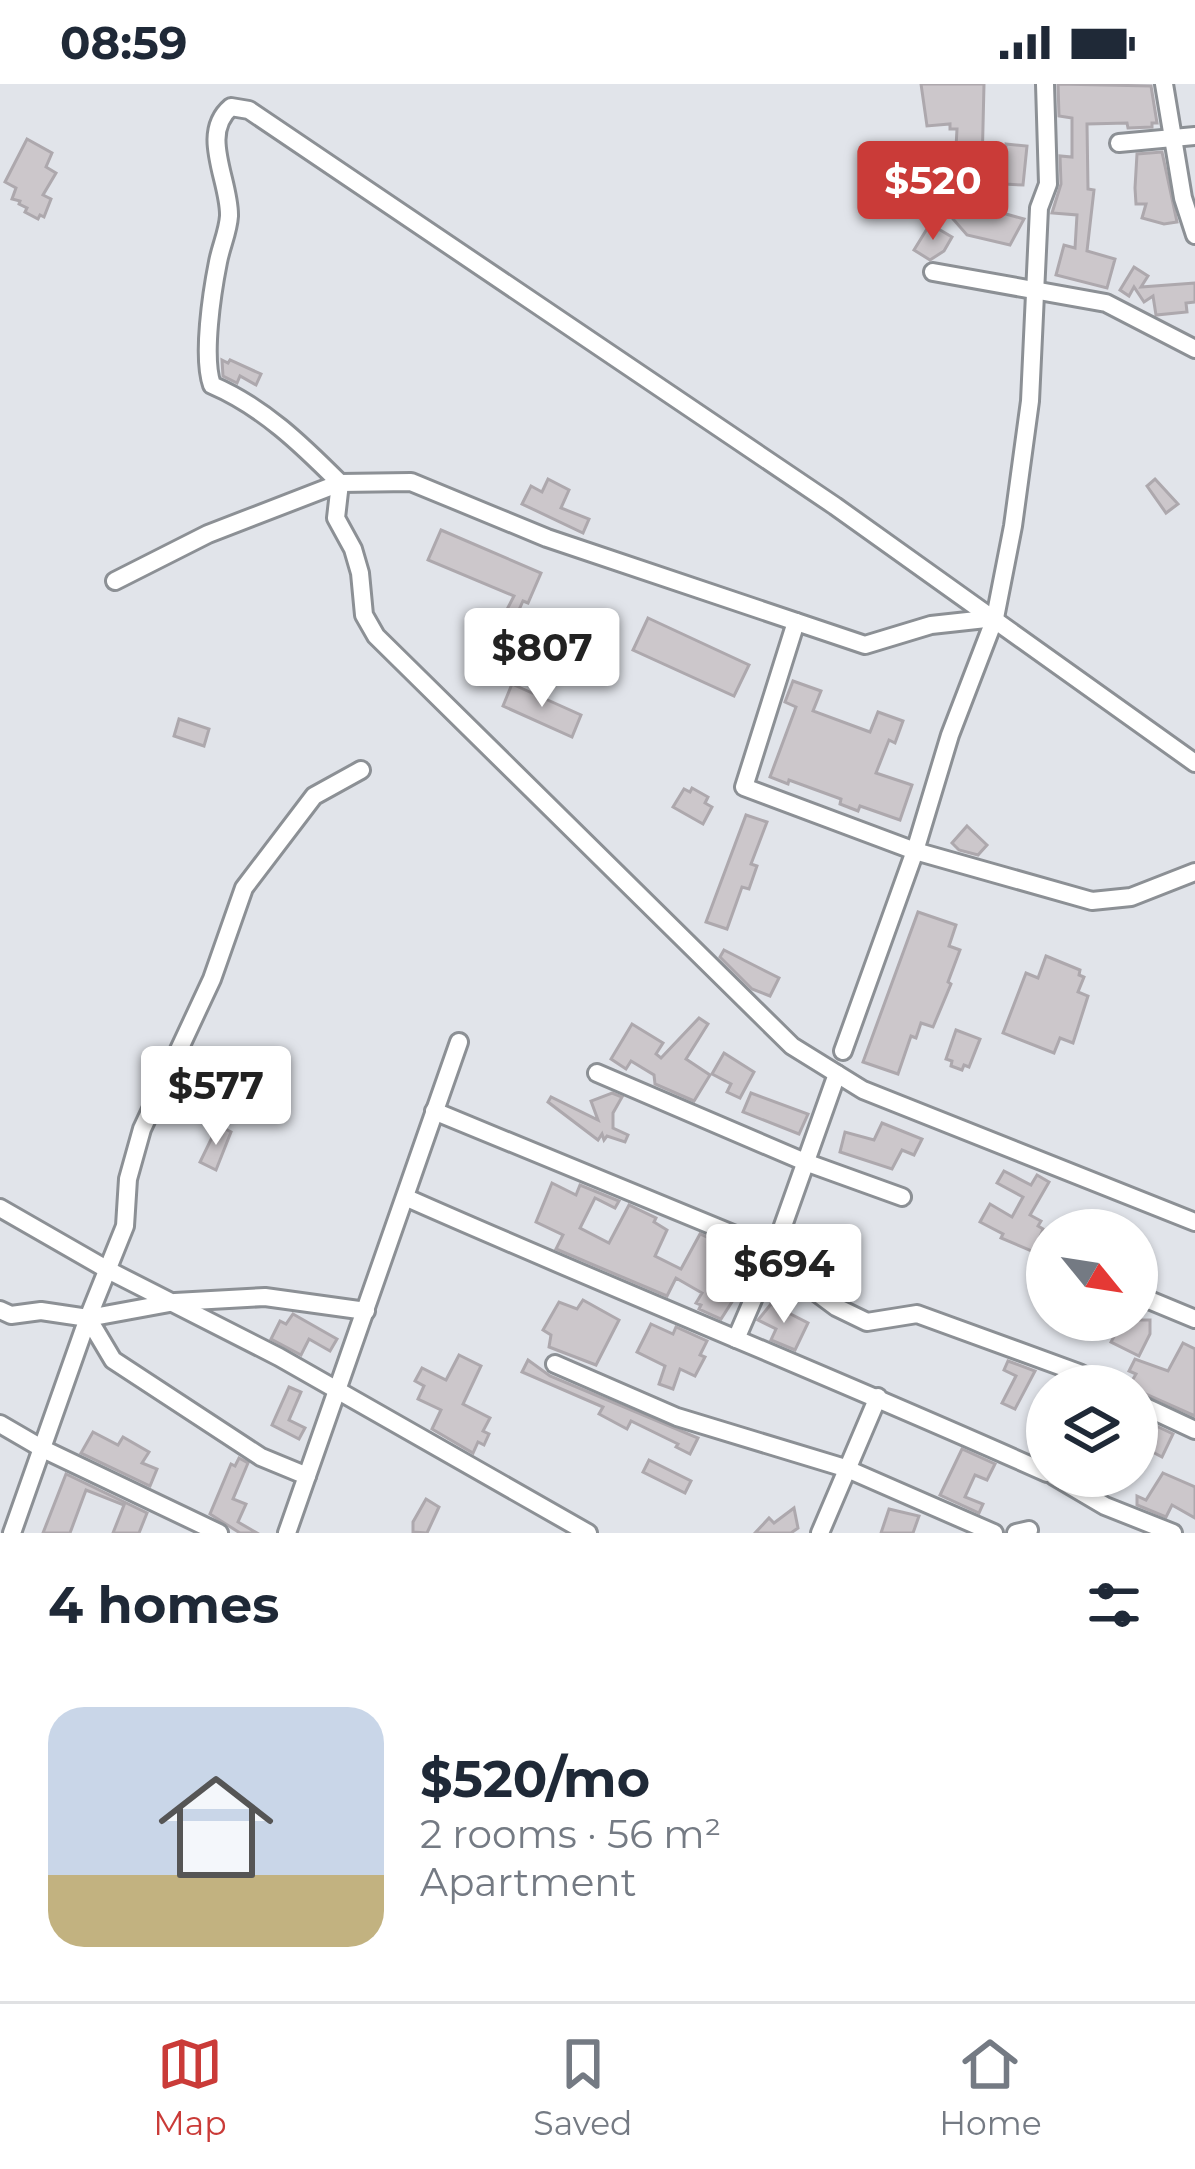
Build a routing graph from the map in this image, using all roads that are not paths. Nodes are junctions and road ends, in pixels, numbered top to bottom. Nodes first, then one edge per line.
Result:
1 (1046, 84) edge
2 (1163, 84) edge
3 (1195, 136) edge
4 (1172, 138) junction
5 (1119, 142) dead end
6 (1195, 235) edge
7 (933, 272) dead end
8 (1035, 290) junction
9 (1195, 349) edge
10 (340, 483) junction
11 (115, 581) dead end
12 (995, 618) junction
13 (796, 622) junction
14 (1195, 764) edge
15 (361, 770) dead end
16 (915, 851) junction
17 (1195, 872) edge
18 (459, 1042) dead end
19 (843, 1051) dead end
20 (597, 1073) dead end
21 (837, 1074) junction
22 (434, 1111) junction
23 (805, 1162) junction
24 (902, 1197) dead end
25 (407, 1198) junction
26 (0, 1208) edge
27 (1195, 1222) edge
28 (774, 1251) junction
29 (108, 1270) junction
30 (175, 1302) junction
31 (1158, 1303) edge
32 (0, 1310) edge
33 (366, 1311) junction
34 (88, 1318) junction
35 (1195, 1318) edge
36 (736, 1340) junction
37 (555, 1364) dead end
38 (1057, 1365) edge
39 (336, 1392) junction
40 (878, 1397) junction
41 (1158, 1413) edge
42 (0, 1424) edge
43 (1195, 1430) edge
44 (43, 1449) junction
45 (1026, 1463) edge
46 (845, 1468) junction
47 (307, 1476) junction
48 (1090, 1497) edge
49 (568, 1528) edge
50 (12, 1533) edge
51 (219, 1533) edge
52 (287, 1533) edge
53 (589, 1533) edge
54 (820, 1533) edge
55 (994, 1533) edge
56 (1173, 1533) edge

1 - 8 street
2 - 4 street
3 - 4 street
4 - 5 street
4 - 6 street
7 - 8 street
8 - 9 street
8 - 12 street
10 - 11 street
10 - 12 street
10 - 13 street
10 - 21 street
12 - 13 street
12 - 14 street
12 - 16 street
13 - 16 street
15 - 29 street
16 - 17 street
16 - 19 street
18 - 22 street
20 - 23 street
21 - 23 street
21 - 27 street
22 - 25 street
22 - 28 street
23 - 24 street
23 - 28 street
25 - 33 street
25 - 36 street
26 - 29 street
28 - 36 street
28 - 38 street
29 - 30 street
29 - 34 street
30 - 33 street
30 - 34 street
30 - 39 street
31 - 35 street
32 - 34 street
33 - 39 street
34 - 44 street
34 - 47 street
36 - 40 street
37 - 46 street
39 - 47 street
39 - 49 street
40 - 45 street
40 - 46 street
41 - 43 street
42 - 44 street
44 - 50 street
44 - 51 street
46 - 54 street
46 - 55 street
47 - 52 street
48 - 56 street
49 - 53 street

